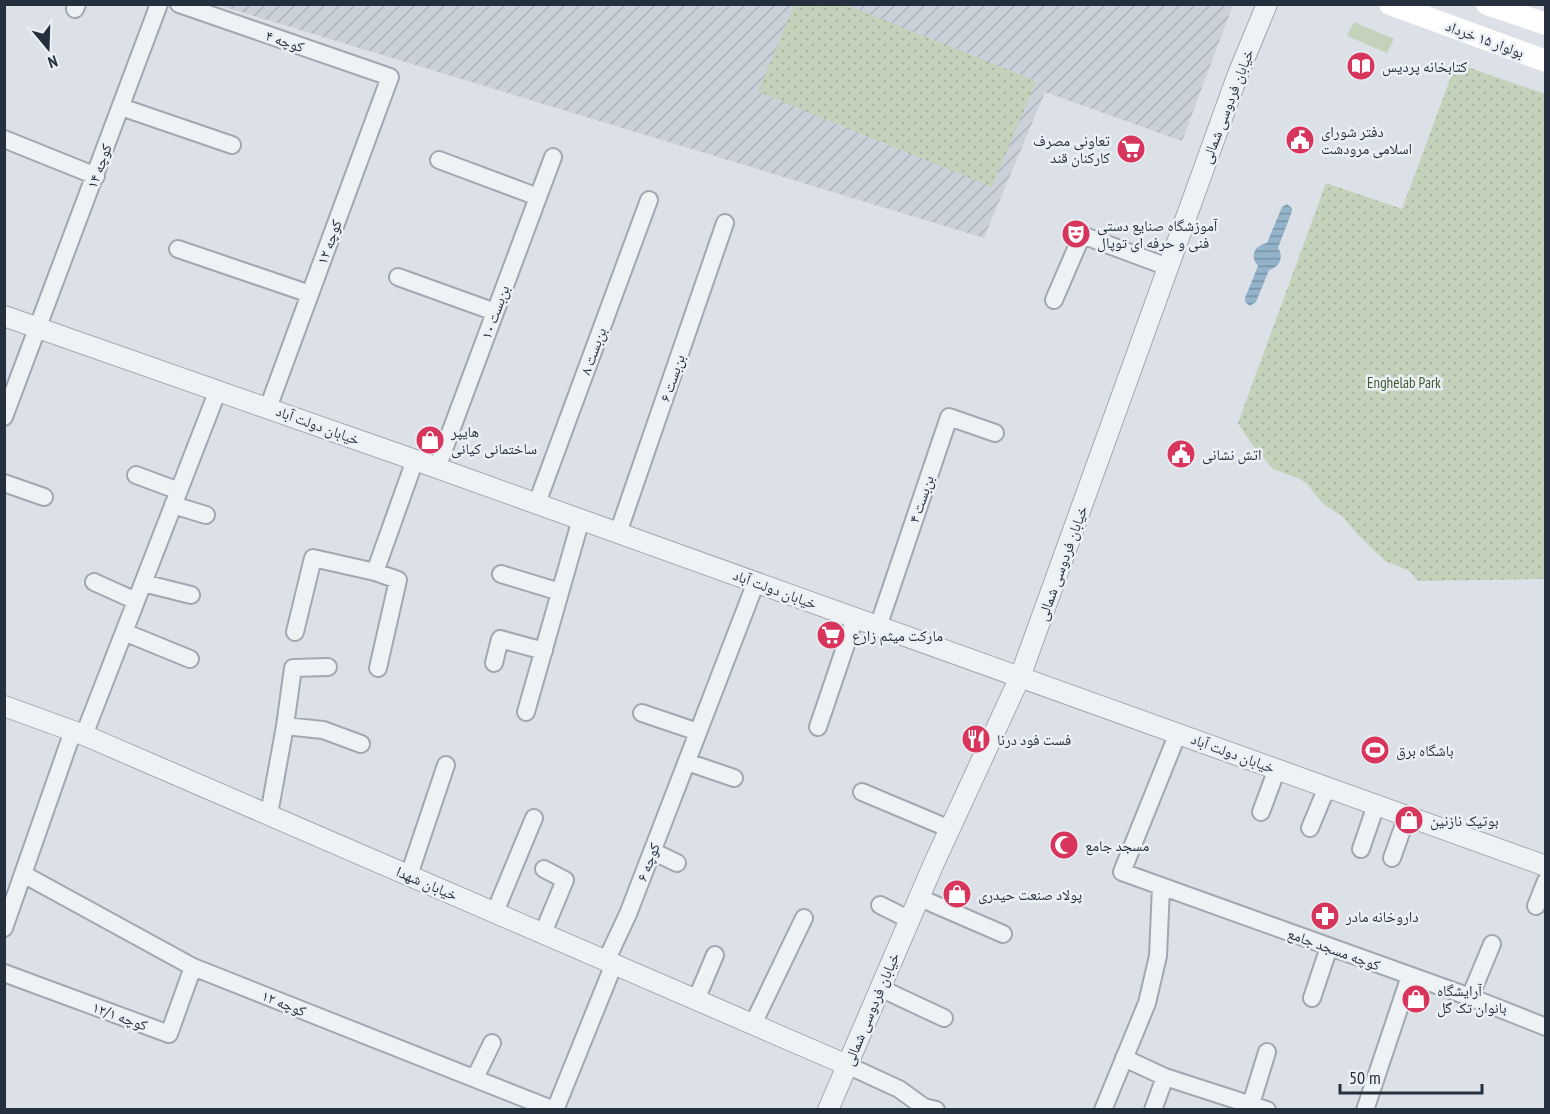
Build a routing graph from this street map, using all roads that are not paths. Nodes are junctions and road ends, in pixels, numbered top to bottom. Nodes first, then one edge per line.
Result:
1 (159, 4) edge
2 (179, 4) edge
3 (1268, 4) edge
4 (1390, 4) edge
5 (1487, 4) edge
6 (1545, 24) edge
7 (1545, 61) edge
8 (390, 77) joint
9 (122, 107) junction
10 (4, 138) edge
11 (232, 145) dead end
12 (553, 157) dead end
13 (439, 160) dead end
14 (96, 176) junction
15 (538, 197) junction
16 (649, 200) dead end
17 (726, 223) dead end
18 (178, 249) dead end
19 (1168, 267) junction
20 (398, 277) dead end
21 (310, 294) junction
22 (1054, 300) dead end
23 (495, 312) junction
24 (4, 316) edge
25 (39, 328) junction
26 (218, 390) junction
27 (268, 408) junction
28 (4, 417) edge
29 (995, 433) dead end
30 (415, 460) junction
31 (437, 468) junction
32 (136, 475) dead end
33 (4, 483) edge
34 (44, 497) dead end
35 (176, 498) junction
36 (537, 503) junction
37 (206, 515) dead end
38 (581, 519) junction
39 (618, 533) junction
40 (375, 572) junction
41 (501, 574) dead end
42 (94, 582) dead end
43 (756, 582) junction
44 (143, 583) junction
45 (560, 592) junction
46 (191, 595) dead end
47 (136, 601) junction
48 (855, 618) junction
49 (878, 627) junction
50 (124, 632) junction
51 (295, 632) dead end
52 (544, 651) junction
53 (190, 659) dead end
54 (494, 663) dead end
55 (328, 667) dead end
56 (378, 668) dead end
57 (1020, 677) junction
58 (4, 706) edge
59 (526, 712) dead end
60 (642, 713) dead end
61 (285, 726) junction
62 (818, 727) dead end
63 (698, 732) junction
64 (78, 733) junction
65 (1178, 733) junction
66 (361, 744) dead end
67 (687, 762) junction
68 (446, 765) dead end
69 (1277, 769) junction
70 (735, 778) dead end
71 (1327, 787) junction
72 (862, 792) dead end
73 (1376, 805) junction
74 (1261, 812) dead end
75 (268, 814) junction
76 (1407, 816) junction
77 (534, 818) dead end
78 (1310, 828) dead end
79 (950, 830) junction
80 (1361, 849) dead end
81 (652, 851) junction
82 (1392, 858) dead end
83 (677, 863) dead end
84 (1545, 866) edge
85 (544, 869) dead end
86 (23, 874) junction
87 (409, 876) junction
88 (1545, 881) edge
89 (1161, 887) junction
90 (920, 897) junction
91 (880, 905) dead end
92 (1536, 906) dead end
93 (495, 912) junction
94 (6, 918) edge
95 (804, 918) dead end
96 (910, 920) junction
97 (543, 933) junction
98 (1003, 934) dead end
99 (1492, 944) dead end
100 (1329, 946) junction
101 (715, 955) dead end
102 (610, 962) junction
103 (193, 967) junction
104 (4, 973) edge
105 (1410, 976) junction
106 (880, 988) junction
107 (1470, 997) junction
108 (1312, 998) dead end
109 (696, 1000) junction
110 (944, 1018) dead end
111 (753, 1024) junction
112 (1545, 1027) edge
113 (492, 1043) dead end
114 (1267, 1052) dead end
115 (1124, 1058) junction
116 (847, 1065) junction
117 (1166, 1077) junction
118 (475, 1078) junction
119 (1259, 1107) edge
120 (1370, 1108) edge
121 (928, 1109) edge
122 (555, 1110) edge
123 (828, 1110) edge
124 (1103, 1110) edge
125 (1153, 1110) edge

1 - 9 street, کوچه ۱۴
2 - 8 street, کوچه ۴
3 - 19 street, خیابان فردوسی شمالی
4 - 7 main road, بولوار ۱۵ خرداد
5 - 6 main road
8 - 21 street, کوچه ۱۲
9 - 11 street
9 - 14 street, کوچه ۱۴
10 - 14 street
12 - 15 street, بن‌بست ۱۰
13 - 15 street
14 - 25 street, کوچه ۱۴
15 - 23 street, بن‌بست ۱۰
16 - 36 street, بن‌بست ۸
17 - 39 street, بن‌بست ۶
18 - 21 street
19 - 22 street
19 - 57 street, خیابان فردوسی شمالی
20 - 23 street
21 - 27 street, کوچه ۱۲
23 - 31 street, بن‌بست ۱۰
24 - 25 street, خیابان دولت آباد
25 - 26 street, خیابان دولت آباد
25 - 28 street, کوچه ۱۴
26 - 27 street, خیابان دولت آباد
26 - 35 street
27 - 30 street, خیابان دولت آباد
29 - 49 street, بن‌بست ۴
30 - 31 street, خیابان دولت آباد
30 - 40 street
31 - 36 street, خیابان دولت آباد
32 - 35 street
33 - 34 street
35 - 37 street
35 - 44 street
36 - 38 street, خیابان دولت آباد
38 - 39 street, خیابان دولت آباد
38 - 45 street
39 - 43 street, خیابان دولت آباد
40 - 51 street
40 - 56 street
41 - 45 street
42 - 47 street
43 - 48 street, خیابان دولت آباد
43 - 63 street, کوچه ۶
44 - 46 street
44 - 47 street
45 - 52 street
47 - 50 street
48 - 49 street, خیابان دولت آباد
48 - 62 street
49 - 57 street, خیابان دولت آباد
50 - 53 street
50 - 64 street
52 - 54 street
52 - 59 street
55 - 61 street
57 - 65 street, خیابان دولت آباد
57 - 79 street, خیابان فردوسی شمالی
58 - 64 street, خیابان شهدا
60 - 63 street
61 - 66 street
61 - 75 street
63 - 67 street, کوچه ۶
64 - 75 street, خیابان شهدا
64 - 86 street
65 - 69 street, خیابان دولت آباد
65 - 89 street, کوچه مسجد جامع
67 - 70 street
67 - 81 street, کوچه ۶
68 - 87 street
69 - 71 street, خیابان دولت آباد
69 - 74 street
71 - 73 street, خیابان دولت آباد
71 - 78 street
72 - 79 street
73 - 76 street, خیابان دولت آباد
73 - 80 street
75 - 87 street, خیابان شهدا
76 - 82 street
76 - 84 street, خیابان دولت آباد
77 - 93 street
79 - 90 street, خیابان فردوسی شمالی
81 - 83 street
81 - 102 street, کوچه ۶
85 - 97 street
86 - 94 street
86 - 103 street, کوچه ۱۲
87 - 93 street, خیابان شهدا
88 - 92 street
89 - 100 street, کوچه مسجد جامع
89 - 115 street
90 - 96 street, خیابان فردوسی شمالی
90 - 98 street
91 - 96 street
93 - 97 street, خیابان شهدا
95 - 111 street
96 - 106 street, خیابان فردوسی شمالی
97 - 102 street, خیابان شهدا
99 - 107 street
100 - 105 street, کوچه مسجد جامع
100 - 108 street
101 - 109 street
102 - 109 street, خیابان شهدا
102 - 122 street, کوچه ۶
103 - 104 street, کوچه ۱۲/۱
103 - 118 street, کوچه ۱۲
105 - 107 street, کوچه مسجد جامع
105 - 120 street
106 - 110 street
106 - 116 street, خیابان فردوسی شمالی
107 - 112 street, کوچه مسجد جامع
109 - 111 street, خیابان شهدا
111 - 116 street, خیابان شهدا
113 - 118 street
114 - 119 street
115 - 117 street
115 - 124 street
116 - 121 street
116 - 123 street, خیابان فردوسی شمالی
117 - 119 street
117 - 125 street
118 - 122 street, کوچه ۱۲

